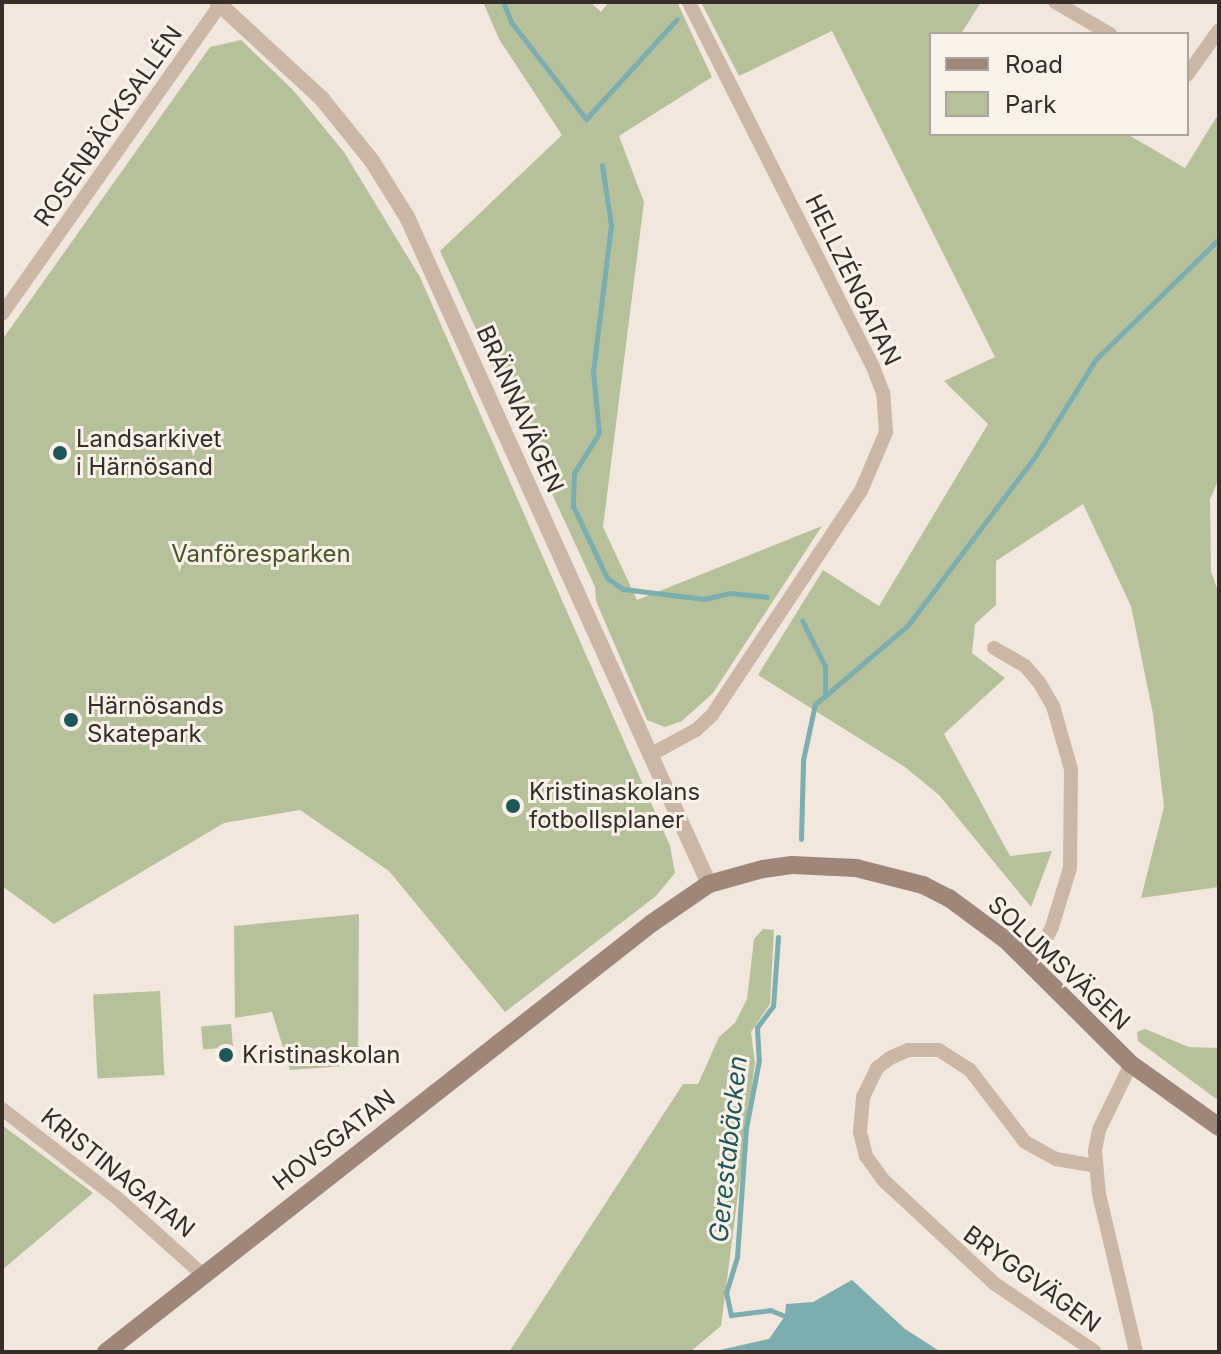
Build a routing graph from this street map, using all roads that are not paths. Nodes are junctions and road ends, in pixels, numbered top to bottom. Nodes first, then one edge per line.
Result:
1 (689, 2) edge
2 (1055, 2) edge
3 (220, 3) edge
4 (1219, 30) edge
5 (1107, 32) edge
6 (1189, 72) edge
7 (2, 314) edge
8 (994, 648) dead end
9 (650, 755) junction
10 (709, 884) junction
11 (1031, 967) junction
12 (1131, 1064) junction
13 (2, 1109) edge
14 (1219, 1127) edge
15 (1095, 1166) junction
16 (203, 1275) junction
17 (1094, 1351) edge
18 (106, 1352) edge
19 (1136, 1352) edge

1 - 9 street, HELLZÉNGATAN
2 - 5 street
3 - 7 street, ROSENBÄCKSALLÉN
3 - 9 street, BRÄNNAVÄGEN
4 - 6 street
8 - 11 street
9 - 10 street, BRÄNNAVÄGEN
10 - 11 main road, SOLUMSVÄGEN
10 - 16 main road, HOVSGATAN
11 - 12 main road, SOLUMSVÄGEN
12 - 14 main road, SOLUMSVÄGEN
12 - 15 street
13 - 16 street, KRISTINAGATAN
15 - 17 street, BRYGGVÄGEN
15 - 19 street
16 - 18 main road, HOVSGATAN

